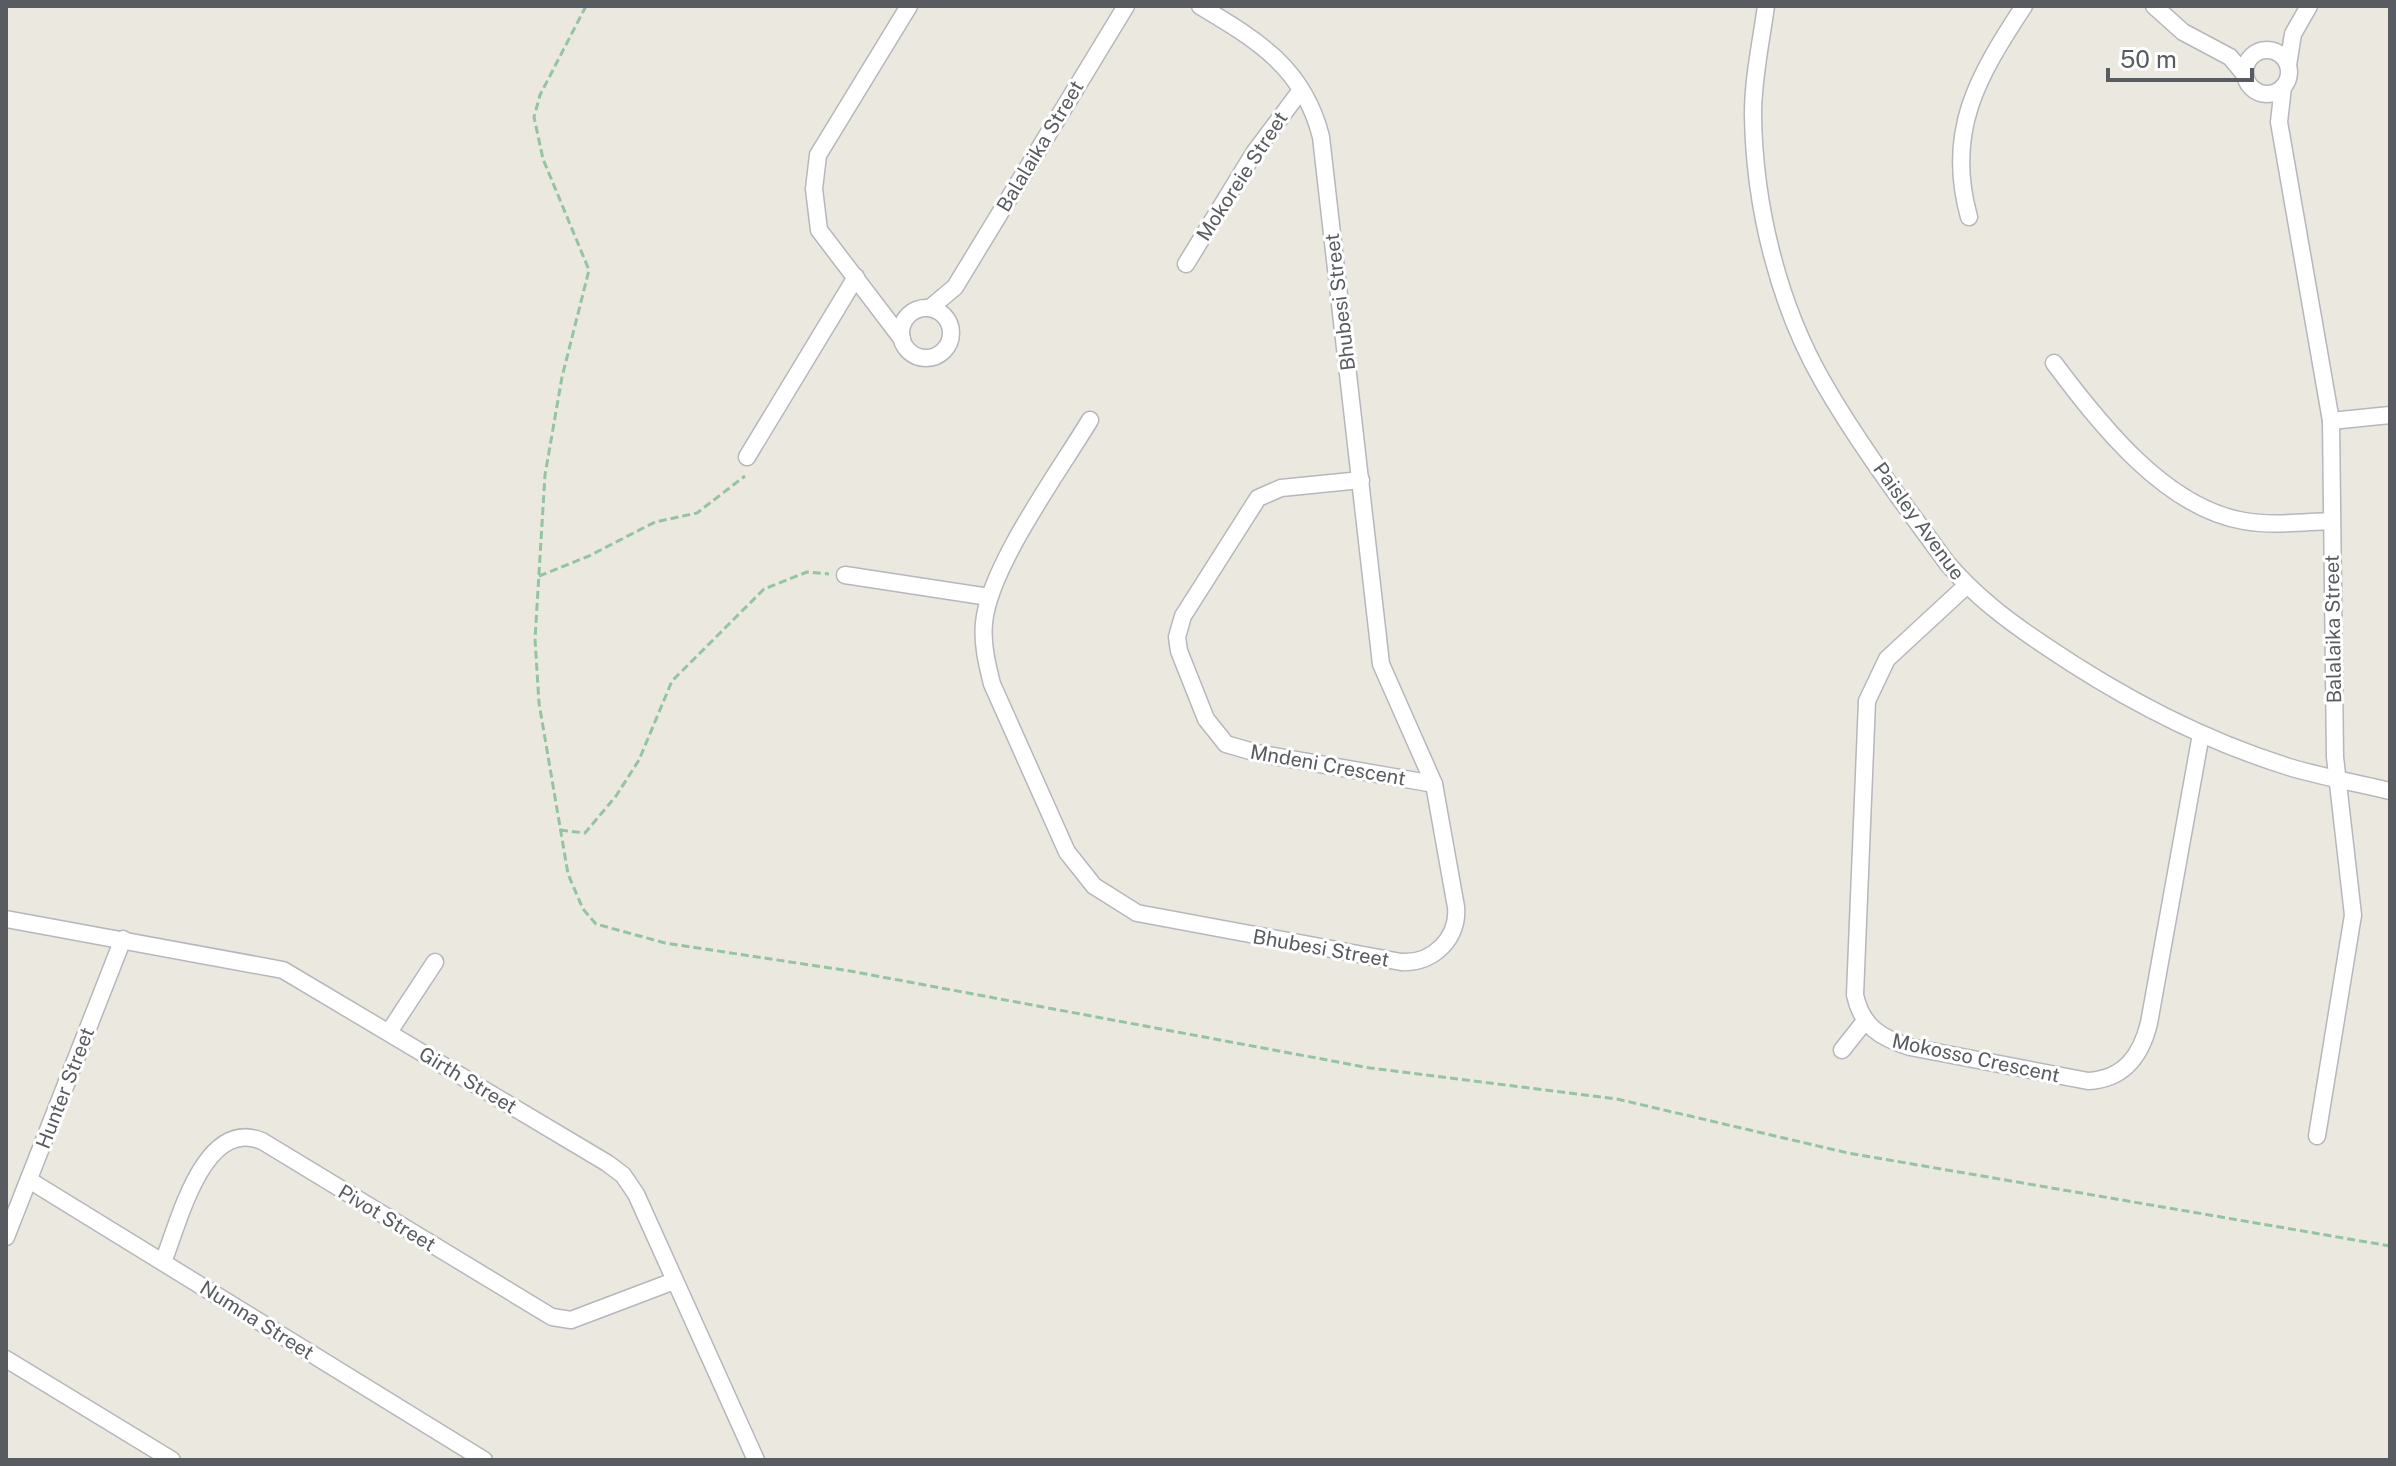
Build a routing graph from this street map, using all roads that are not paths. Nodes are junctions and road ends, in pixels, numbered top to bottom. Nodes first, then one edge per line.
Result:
1 (909, 6) edge
2 (1126, 6) edge
3 (1200, 6) edge
4 (1766, 6) edge
5 (2024, 6) edge
6 (2154, 6) edge
7 (2309, 6) edge
8 (2293, 34) junction
9 (2259, 52) junction
10 (2230, 57) junction
11 (2288, 65) junction
12 (2245, 75) junction
13 (2283, 87) junction
14 (1301, 90) junction
15 (2256, 92) junction
16 (2279, 122) junction
17 (1969, 217) dead end
18 (1186, 264) dead end
19 (856, 277) junction
20 (955, 287) junction
21 (874, 299) junction
22 (930, 308) junction
23 (908, 316) junction
24 (949, 321) junction
25 (902, 339) junction
26 (2054, 363) dead end
27 (2390, 415) edge
28 (1090, 420) dead end
29 (2331, 421) junction
30 (747, 457) road end
31 (1361, 480) junction
32 (2331, 521) junction
33 (845, 575) road end
34 (1966, 586) junction
35 (989, 597) junction
36 (2201, 734) junction
37 (2339, 779) junction
38 (1434, 784) junction
39 (2390, 791) edge
40 (6, 919) edge
41 (123, 939) junction
42 (435, 962) dead end
43 (1865, 1021) junction
44 (389, 1032) junction
45 (1842, 1050) dead end
46 (2317, 1136) dead end
47 (29, 1180) junction
48 (6, 1237) edge
49 (163, 1262) junction
50 (674, 1281) junction
51 (6, 1359) edge
52 (172, 1460) edge
53 (484, 1460) edge
54 (756, 1460) edge

1 - 19 street
2 - 20 street, Balalaika Street
3 - 14 street, Bhubesi Street
4 - 34 street, Paisley Avenue
5 - 17 street
6 - 10 street
7 - 8 street
8 - 9 street
8 - 11 street
9 - 10 street
9 - 11 street
9 - 12 street
10 - 12 street
11 - 13 street
12 - 15 street
13 - 15 street
13 - 16 street, Balalaika Street
14 - 18 street, Mokoreie Street
14 - 31 street, Bhubesi Street
15 - 16 street, Balalaika Street
16 - 29 street, Balalaika Street
19 - 21 street
19 - 30 street
20 - 22 street, Balalaika Street
20 - 24 street, Balalaika Street
21 - 23 street
21 - 25 street
22 - 23 street
22 - 24 street
23 - 25 street
24 - 25 street
26 - 32 street
27 - 29 street
28 - 35 street, Bhubesi Street
29 - 32 street, Balalaika Street
31 - 38 street, Bhubesi Street
31 - 38 street, Mndeni Crescent
32 - 37 street, Balalaika Street
33 - 35 street
34 - 36 street, Paisley Avenue
34 - 43 street
35 - 38 street, Bhubesi Street
36 - 37 street, Paisley Avenue
36 - 43 street, Mokosso Crescent
37 - 39 street, Paisley Avenue
37 - 46 street, Balalaika Street
40 - 41 street, Girth Street
41 - 44 street, Girth Street
41 - 47 street, Hunter Street
42 - 44 street
43 - 45 street
44 - 50 street, Girth Street
47 - 48 street, Hunter Street
47 - 49 street, Numna Street
49 - 50 street, Pivot Street
49 - 53 street, Numna Street
50 - 54 street, Girth Street
51 - 52 street

